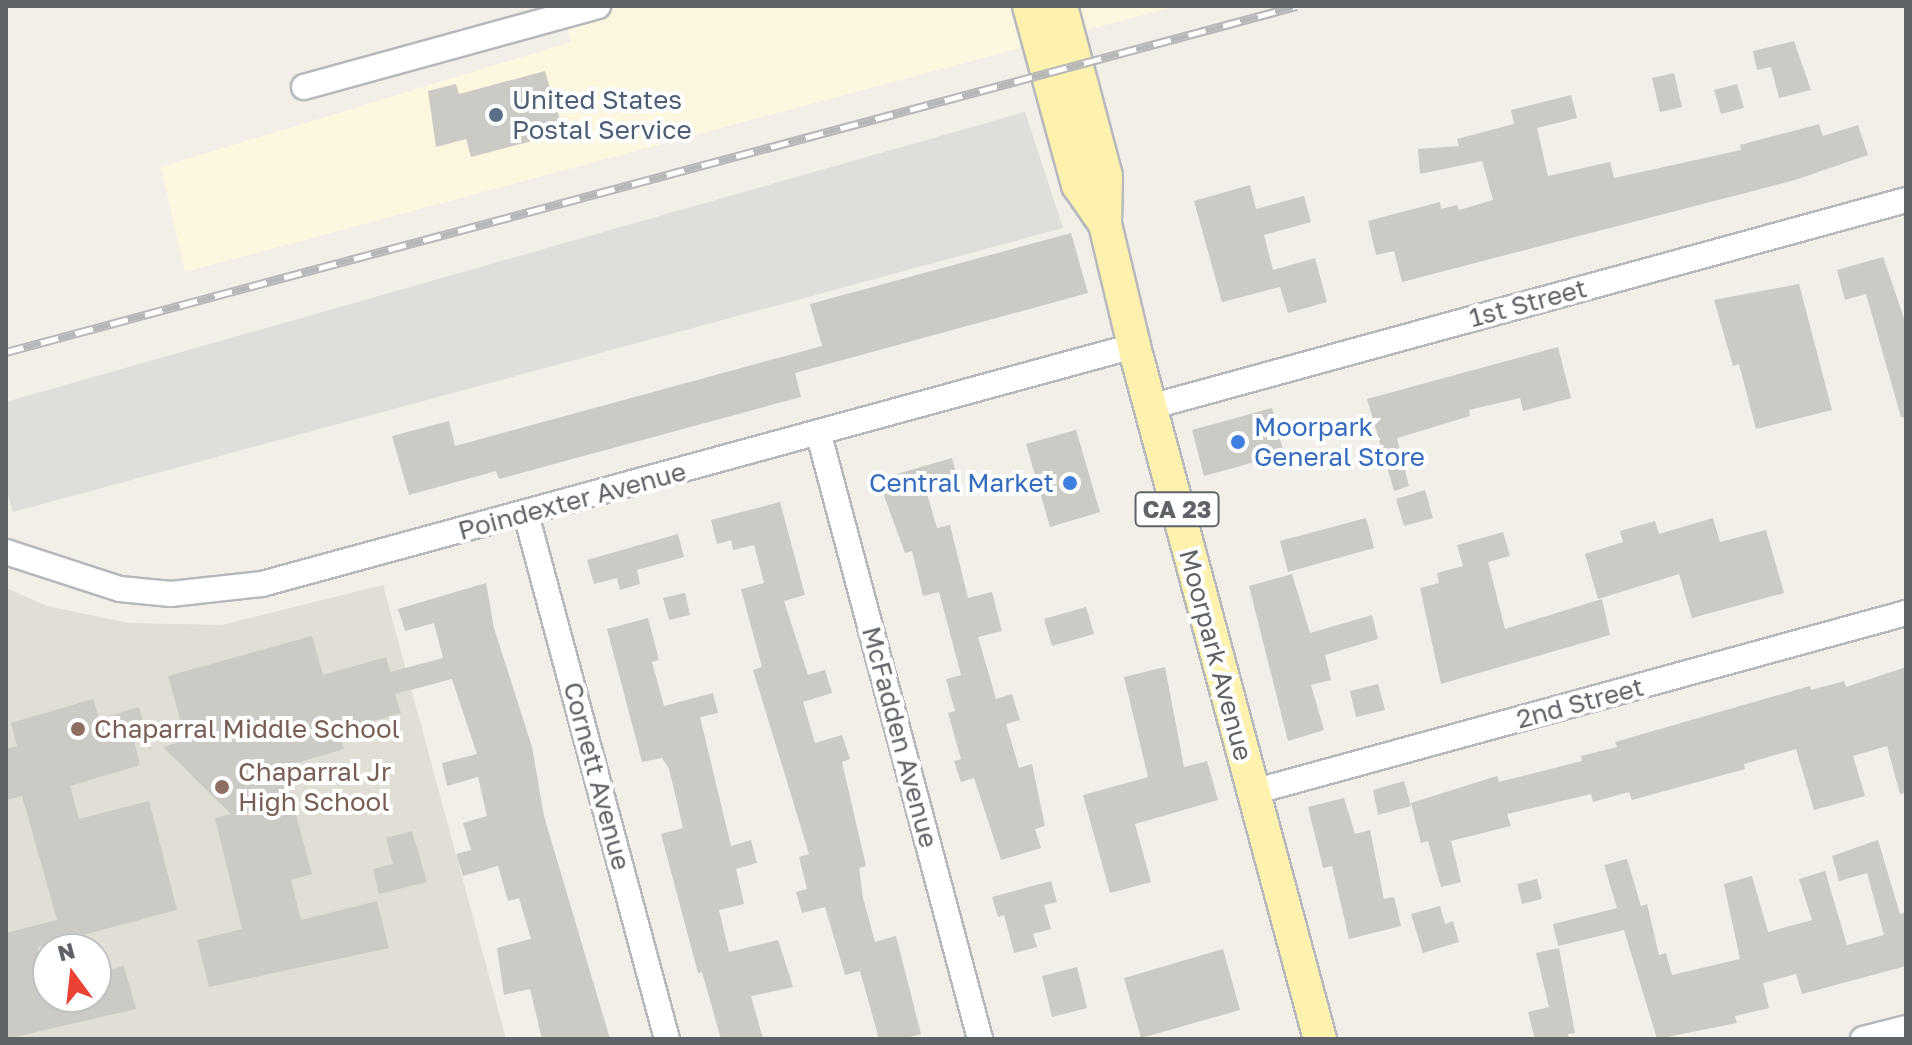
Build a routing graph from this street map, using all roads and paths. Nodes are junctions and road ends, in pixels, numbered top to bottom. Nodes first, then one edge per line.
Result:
1 (598, 6) edge
2 (1029, 6) edge
3 (1061, 6) edge
4 (304, 87) dead end
5 (1906, 200) edge
6 (1105, 224) junction
7 (1134, 346) junction
8 (1150, 407) junction
9 (819, 435) junction
10 (526, 514) junction
11 (6, 552) edge
12 (1906, 613) edge
13 (1253, 792) junction
14 (1906, 1028) edge
15 (667, 1039) edge
16 (980, 1039) edge
17 (1320, 1039) edge
18 (1863, 1039) edge

1 - 4 street
2 - 6 main road, Moorpark Avenue / CA 23
3 - 6 main road, Moorpark Avenue / CA 23
5 - 8 street, 1st Street
6 - 7 main road, Moorpark Avenue / CA 23
7 - 8 main road, Moorpark Avenue / CA 23
7 - 9 street, Poindexter Avenue
8 - 13 main road, Moorpark Avenue / CA 23
9 - 10 street, Poindexter Avenue
9 - 16 street, McFadden Avenue
10 - 11 street, Poindexter Avenue
10 - 15 street, Cornett Avenue
12 - 13 street, 2nd Street
13 - 17 main road, Moorpark Avenue / CA 23
14 - 18 street

